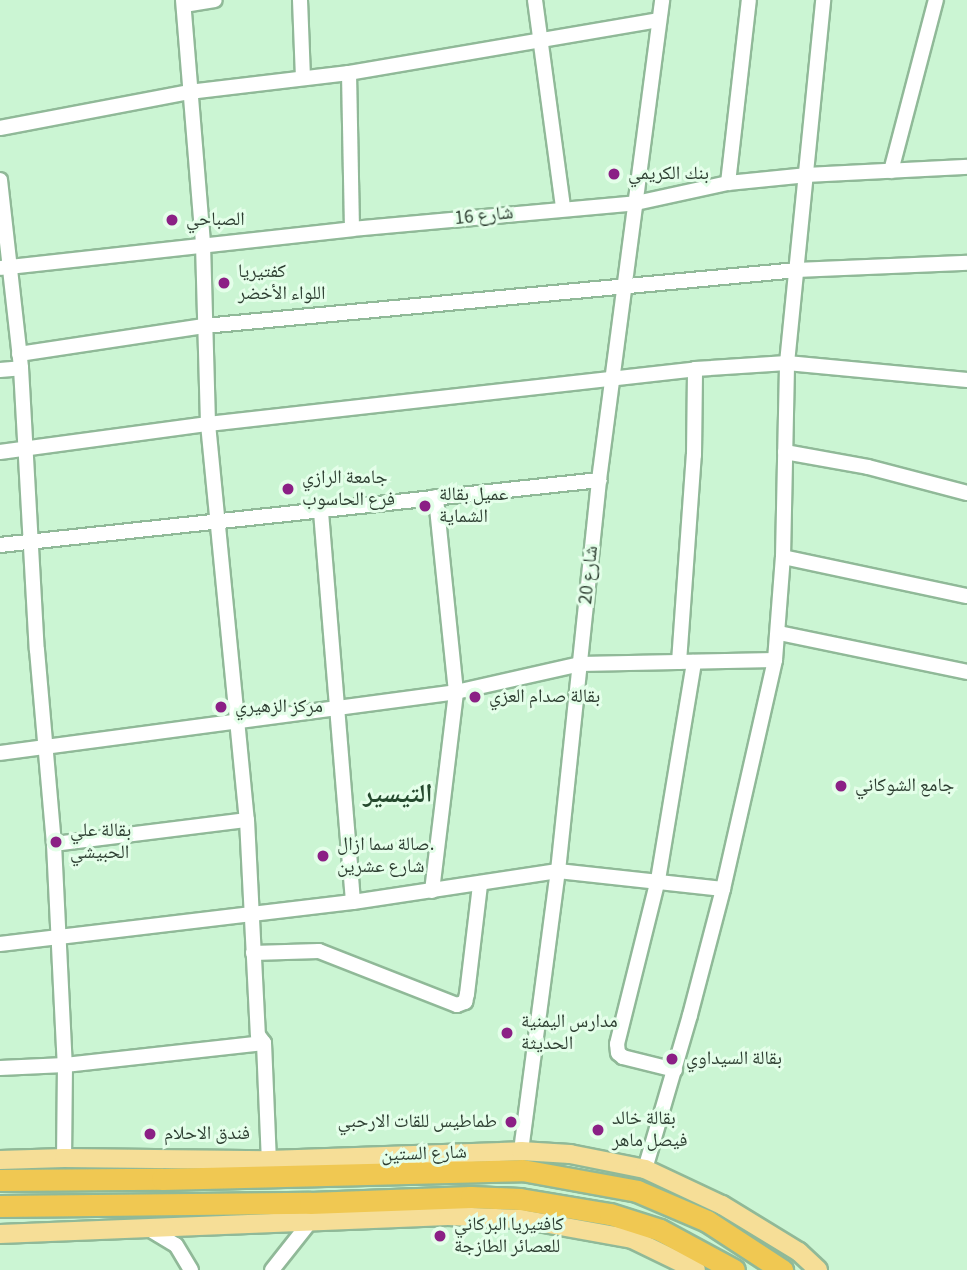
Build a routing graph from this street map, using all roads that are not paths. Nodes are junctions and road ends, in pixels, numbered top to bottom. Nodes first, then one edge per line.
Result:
1 (215, 0) edge
2 (300, 0) edge
3 (535, 0) edge
4 (662, 0) edge
5 (749, 0) edge
6 (823, 0) edge
7 (936, 0) edge
8 (183, 3) edge
9 (659, 20) junction
10 (541, 38) junction
11 (349, 73) junction
12 (303, 78) junction
13 (189, 92) junction
14 (0, 128) edge
15 (967, 167) edge
16 (891, 172) junction
17 (808, 175) junction
18 (0, 180) edge
19 (728, 183) junction
20 (636, 203) junction
21 (563, 208) junction
22 (352, 229) junction
23 (203, 244) junction
24 (967, 263) edge
25 (5, 267) edge
26 (797, 270) junction
27 (625, 287) junction
28 (204, 326) junction
29 (20, 361) junction
30 (787, 363) junction
31 (695, 369) junction
32 (0, 370) edge
33 (613, 380) junction
34 (967, 380) edge
35 (208, 424) junction
36 (25, 450) junction
37 (785, 452) junction
38 (0, 453) edge
39 (599, 480) junction
40 (967, 493) edge
41 (436, 497) junction
42 (321, 512) junction
43 (217, 523) junction
44 (30, 542) junction
45 (0, 545) edge
46 (783, 556) junction
47 (967, 596) edge
48 (779, 632) junction
49 (775, 660) junction
50 (686, 662) junction
51 (580, 664) junction
52 (967, 672) edge
53 (456, 692) junction
54 (339, 706) junction
55 (238, 722) junction
56 (44, 746) junction
57 (0, 753) edge
58 (247, 820) junction
59 (54, 844) junction
60 (558, 871) junction
61 (658, 880) junction
62 (480, 885) junction
63 (723, 889) junction
64 (432, 891) junction
65 (353, 902) junction
66 (252, 913) junction
67 (57, 937) junction
68 (0, 944) edge
69 (253, 953) junction
70 (264, 1043) junction
71 (65, 1065) junction
72 (0, 1068) edge
73 (675, 1070) junction
74 (521, 1151) junction
75 (64, 1158) junction
76 (0, 1160) edge
77 (269, 1160) junction
78 (385, 1164) junction
79 (645, 1170) junction
80 (0, 1180) edge
81 (0, 1206) edge
82 (310, 1213) junction
83 (147, 1228) junction
84 (0, 1234) edge
85 (277, 1267) edge
86 (191, 1270) edge
87 (696, 1270) edge
88 (734, 1270) edge
89 (782, 1270) edge
90 (818, 1270) edge

1 - 8 street
2 - 12 street
3 - 10 street
4 - 9 street, شارع 20
5 - 19 street
6 - 17 street
7 - 16 street
8 - 13 street
9 - 10 street
9 - 20 street, شارع 20
10 - 11 street
10 - 21 street
11 - 12 street
11 - 22 street
12 - 13 street
13 - 14 street
13 - 23 street
15 - 16 street, شارع 16
16 - 17 street, شارع 16
17 - 19 street, شارع 16
17 - 26 street
18 - 25 street
19 - 20 street, شارع 16
20 - 21 street, شارع 16
20 - 27 street, شارع 20
21 - 22 street, شارع 16
22 - 23 street, شارع 16
23 - 25 street, شارع 16
23 - 28 street
24 - 26 street
25 - 29 street
26 - 27 street
26 - 30 street
27 - 28 street
27 - 33 street, شارع 20
28 - 29 street
28 - 35 street
29 - 32 street
29 - 36 street
30 - 31 street
30 - 34 street
30 - 37 street
31 - 33 street
31 - 50 street
33 - 35 street
33 - 39 street, شارع 20
35 - 36 street
35 - 43 street
36 - 38 street
36 - 44 street
37 - 40 street
37 - 46 street
39 - 41 street
39 - 51 street, شارع 20
41 - 42 street
41 - 53 street
42 - 43 street
42 - 54 street
43 - 44 street
43 - 55 street
44 - 45 street
44 - 56 street
46 - 47 street
46 - 48 street
48 - 49 street
48 - 52 street
49 - 50 street
49 - 63 street
50 - 51 street
50 - 61 street
51 - 53 street
51 - 60 street, شارع 20
53 - 54 street
53 - 64 street
54 - 55 street
54 - 65 street
55 - 56 street
55 - 58 street
56 - 57 street
56 - 59 street
58 - 59 street
58 - 66 street
59 - 67 street
60 - 61 street
60 - 62 street
60 - 74 street, شارع 20
61 - 63 street
61 - 73 street
62 - 64 street
62 - 69 street
63 - 73 street
64 - 65 street
65 - 66 street
66 - 67 street
66 - 69 street
67 - 68 street
67 - 71 street
69 - 70 street
70 - 71 street
70 - 77 street
71 - 72 street
71 - 75 street
73 - 79 street
74 - 78 main road, شارع الستين
74 - 79 main road, شارع الستين
75 - 76 main road, شارع الستين
75 - 77 main road, شارع الستين
77 - 78 main road, شارع الستين
78 - 80 highway, شارع الستين
78 - 89 highway, شارع الستين
79 - 90 main road, شارع الستين
81 - 82 highway
82 - 83 main road
82 - 85 street
82 - 87 main road
82 - 88 highway
83 - 84 main road
83 - 86 street

